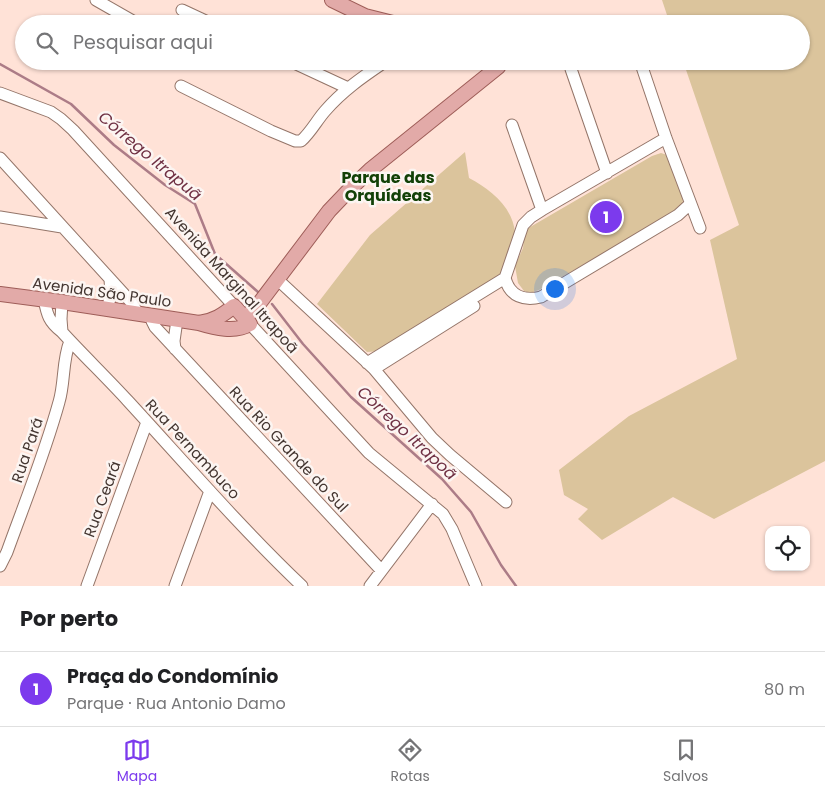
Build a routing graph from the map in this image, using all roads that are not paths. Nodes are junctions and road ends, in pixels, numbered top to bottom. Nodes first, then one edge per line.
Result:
1 (96, 0) edge
2 (332, 0) edge
3 (182, 10) dead end
4 (122, 15) edge
5 (193, 15) edge
6 (363, 15) edge
7 (309, 70) edge
8 (373, 70) edge
9 (494, 70) edge
10 (571, 70) edge
11 (643, 70) edge
12 (182, 86) dead end
13 (348, 88) junction
14 (0, 93) edge
15 (512, 125) dead end
16 (666, 138) junction
17 (0, 158) edge
18 (607, 173) junction
19 (690, 204) junction
20 (542, 210) junction
21 (0, 217) edge
22 (62, 227) junction
23 (700, 228) dead end
24 (110, 279) junction
25 (277, 279) junction
26 (506, 282) junction
27 (0, 294) edge
28 (44, 299) junction
29 (62, 302) junction
30 (234, 306) junction
31 (107, 309) junction
32 (145, 315) junction
33 (177, 320) junction
34 (248, 321) junction
35 (200, 323) junction
36 (62, 332) junction
37 (70, 341) junction
38 (175, 349) junction
39 (371, 366) junction
40 (147, 422) junction
41 (210, 491) junction
42 (506, 502) dead end
43 (432, 504) junction
44 (0, 566) edge
45 (381, 570) junction
46 (86, 586) edge
47 (175, 586) edge
48 (302, 586) edge
49 (370, 586) edge
50 (476, 586) edge

1 - 4 street
2 - 6 main road
3 - 5 street
7 - 13 street
8 - 13 street
9 - 25 main road
10 - 18 street
11 - 16 street
12 - 13 street
14 - 30 street, Avenida Marginal Itrapoã
15 - 20 street
16 - 18 street
16 - 19 street
17 - 22 street, Rua Rio Grande do Sul
18 - 20 street
19 - 23 street
19 - 26 street
20 - 26 street
21 - 22 street
22 - 24 street, Rua Rio Grande do Sul
24 - 31 street
24 - 32 street, Rua Rio Grande do Sul
25 - 34 main road
25 - 39 street
26 - 39 street
27 - 28 main road, Avenida São Paulo
28 - 29 main road, Avenida São Paulo
28 - 36 street, Rua Pernambuco
29 - 31 main road, Avenida São Paulo
29 - 36 street
30 - 34 main road, Avenida Marginal Itrapoã
30 - 35 main road, Avenida São Paulo
31 - 32 main road, Avenida São Paulo
32 - 33 main road, Avenida São Paulo
32 - 38 street, Rua Rio Grande do Sul
33 - 35 main road, Avenida São Paulo
33 - 38 street
34 - 35 main road, Avenida São Paulo
34 - 43 street, Avenida Marginal Itrapoã
36 - 37 street, Rua Pernambuco
37 - 40 street, Rua Pernambuco
37 - 44 street, Rua Pará
38 - 45 street, Rua Rio Grande do Sul
39 - 42 street
40 - 41 street, Rua Pernambuco
40 - 46 street, Rua Ceará
41 - 47 street
41 - 48 street, Rua Pernambuco
43 - 45 street
43 - 50 street, Avenida Marginal Itrapoã
45 - 49 street

